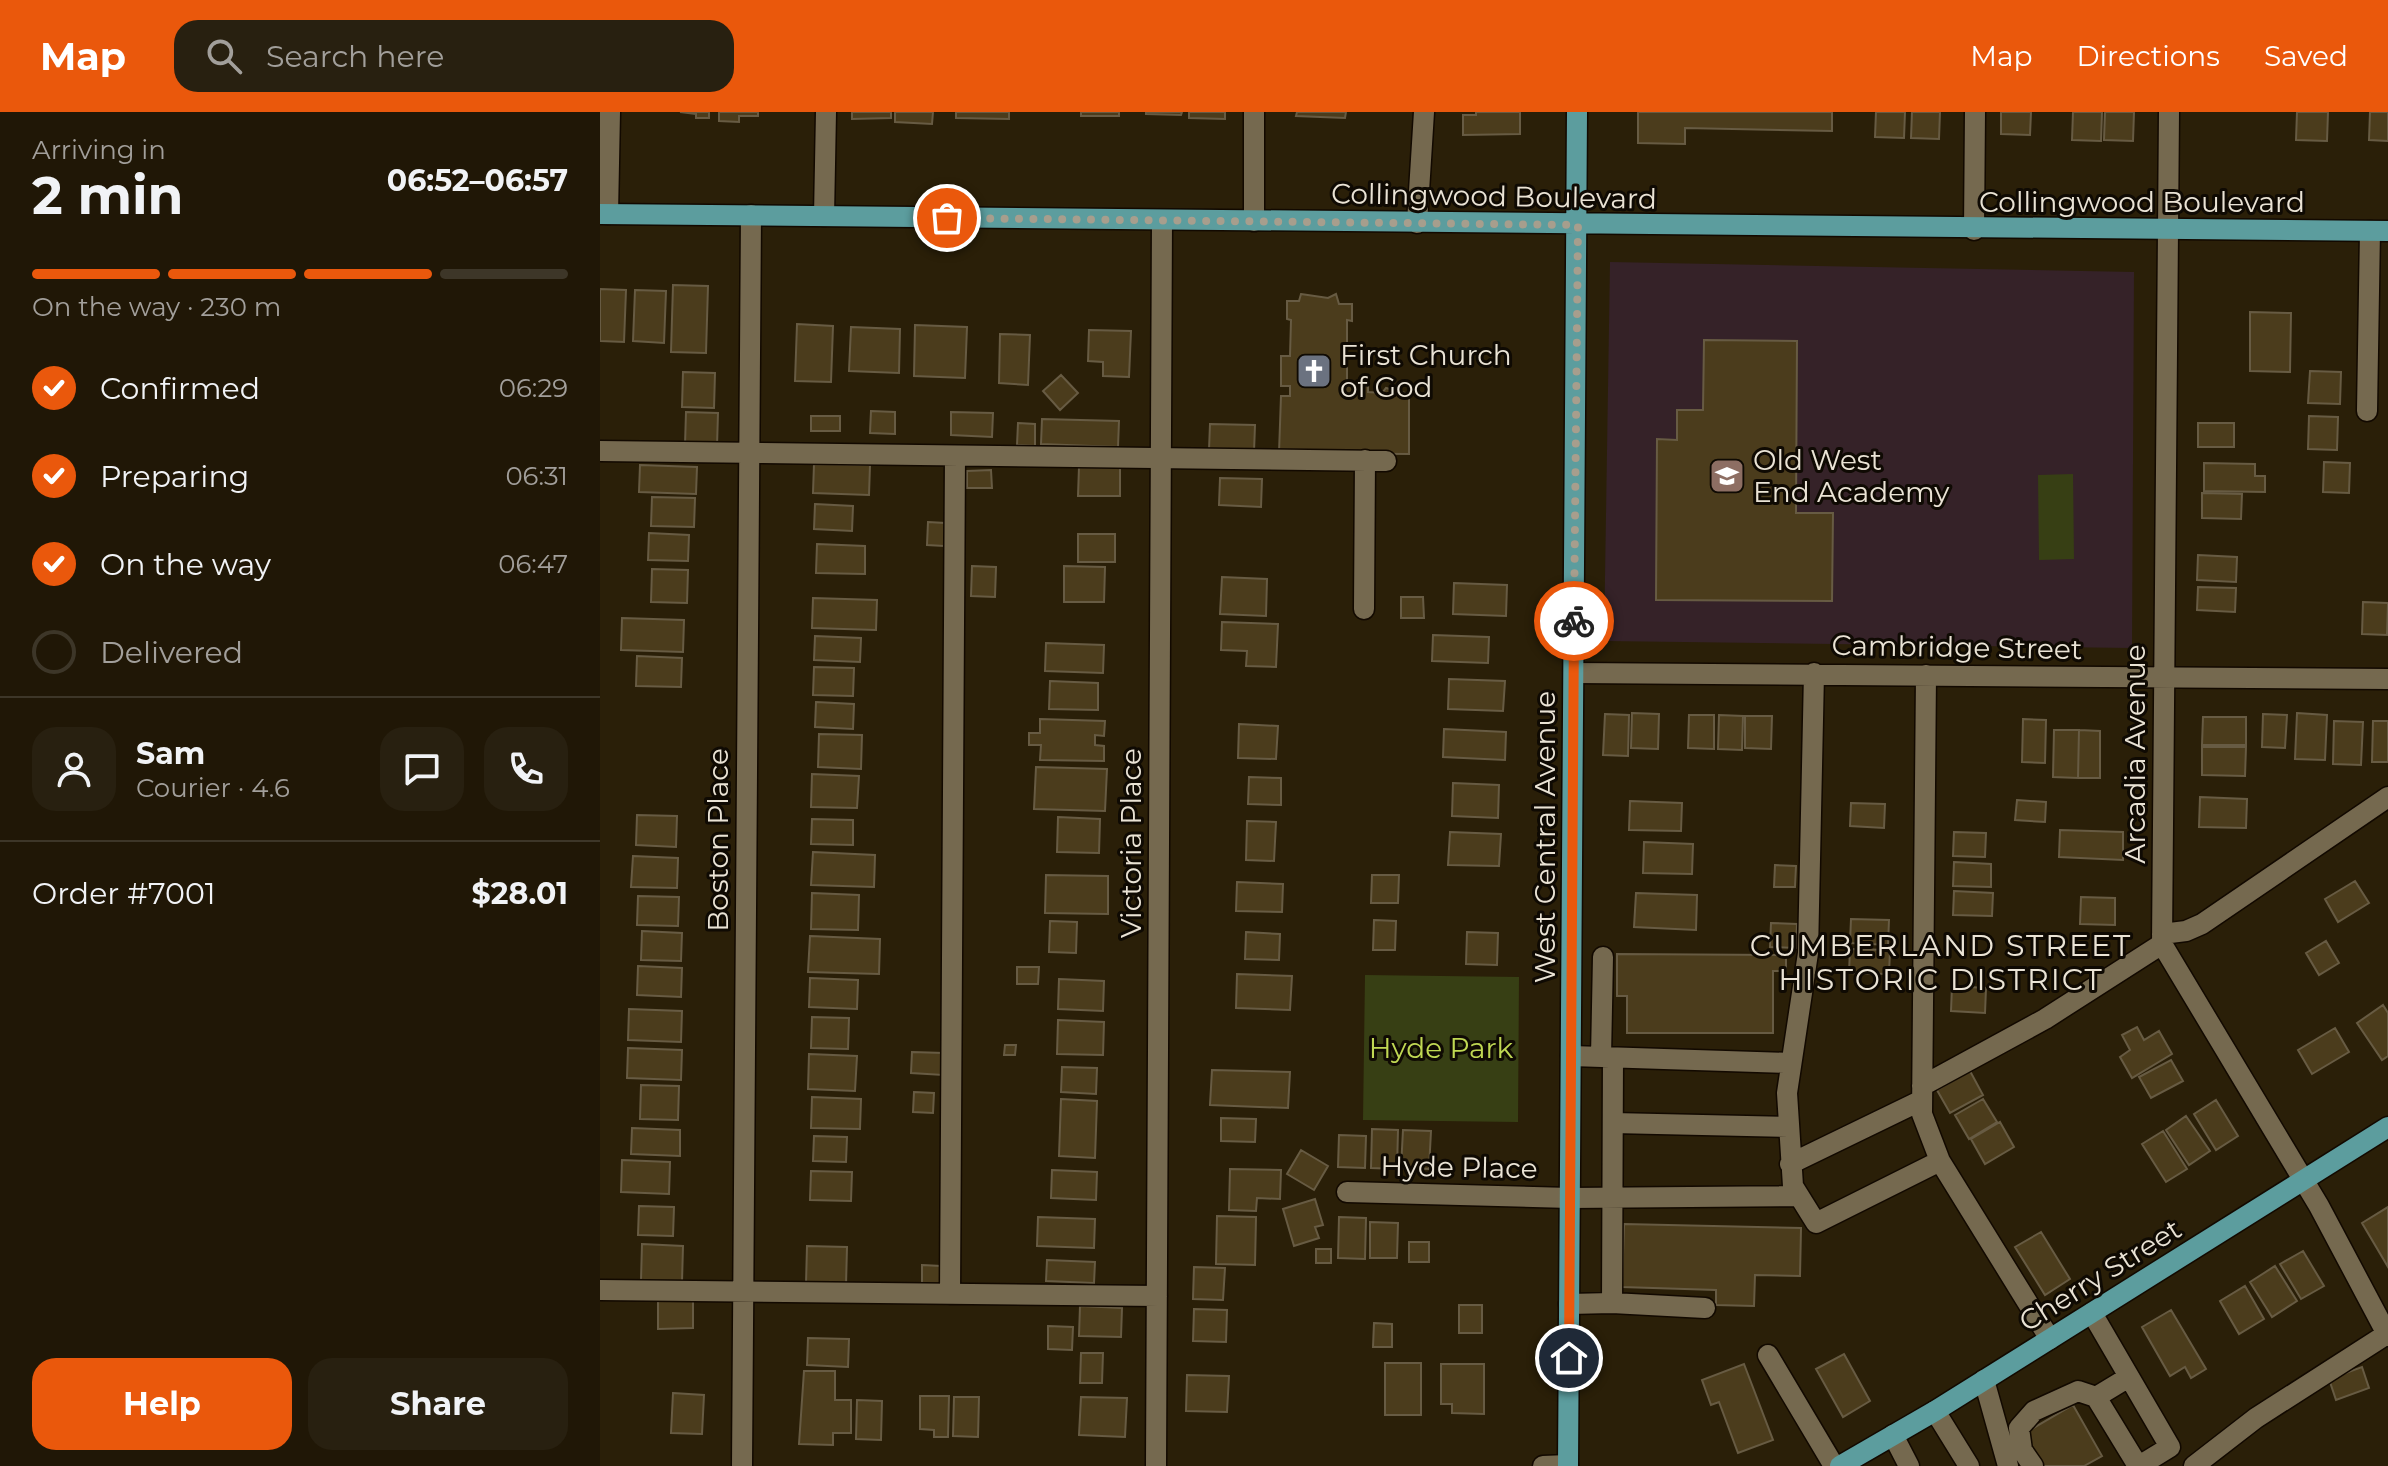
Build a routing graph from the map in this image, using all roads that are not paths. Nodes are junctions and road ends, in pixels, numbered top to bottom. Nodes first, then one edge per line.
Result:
1 (610, 112) edge
2 (826, 112) edge
3 (1254, 112) edge
4 (1424, 112) edge
5 (1577, 112) edge
6 (1975, 112) edge
7 (2169, 112) edge
8 (604, 214) edge
9 (751, 215) junction
10 (824, 216) junction
11 (1162, 220) junction
12 (1254, 221) junction
13 (1417, 223) junction
14 (1578, 225) junction
15 (1974, 230) junction
16 (2168, 230) junction
17 (2379, 231) edge
18 (2367, 411) dead end
19 (600, 451) edge
20 (749, 453) junction
21 (955, 456) junction
22 (1161, 458) junction
23 (1365, 460) junction
24 (1386, 461) dead end
25 (1364, 609) dead end
26 (1574, 673) junction
27 (1814, 673) junction
28 (1926, 675) junction
29 (2164, 677) junction
30 (2388, 679) edge
31 (2388, 797) edge
32 (2162, 939) junction
33 (1603, 957) dead end
34 (1571, 1056) junction
35 (1607, 1058) junction
36 (1791, 1063) junction
37 (1922, 1093) junction
38 (1613, 1123) junction
39 (1788, 1127) junction
40 (2388, 1127) edge
41 (1940, 1161) junction
42 (1790, 1164) junction
43 (2304, 1180) junction
44 (1347, 1192) dead end
45 (1798, 1196) junction
46 (1612, 1197) junction
47 (1570, 1198) junction
48 (600, 1290) edge
49 (743, 1292) junction
50 (950, 1294) junction
51 (1157, 1296) junction
52 (1612, 1303) junction
53 (1569, 1304) junction
54 (1705, 1308) dead end
55 (2092, 1313) junction
56 (2388, 1335) edge
57 (2050, 1339) junction
58 (1768, 1355) dead end
59 (2129, 1377) junction
60 (1984, 1380) junction
61 (2096, 1397) junction
62 (1935, 1411) junction
63 (1893, 1435) junction
64 (1962, 1464) edge
65 (742, 1466) edge
66 (1156, 1466) edge
67 (1543, 1466) edge
68 (1568, 1466) edge
69 (1834, 1466) edge
70 (1840, 1466) edge
71 (1909, 1466) edge
72 (2008, 1466) edge
73 (2033, 1466) edge
74 (2139, 1466) edge
75 (2194, 1466) edge

1 - 8 street
2 - 10 street
3 - 12 street
4 - 13 street
5 - 14 main road, West Central Avenue
6 - 15 street
7 - 16 street, Arcadia Avenue
8 - 9 main road, Collingwood Boulevard
9 - 10 main road, Collingwood Boulevard
9 - 20 street, Boston Place
10 - 11 main road, Collingwood Boulevard
11 - 12 main road, Collingwood Boulevard
11 - 22 street, Victoria Place
12 - 13 main road, Collingwood Boulevard
13 - 14 main road, Collingwood Boulevard
14 - 15 main road, Collingwood Boulevard
14 - 26 main road, West Central Avenue
15 - 16 main road, Collingwood Boulevard
16 - 17 main road, Collingwood Boulevard
16 - 29 street, Arcadia Avenue
17 - 18 street
19 - 20 street
20 - 21 street
20 - 49 street, Boston Place
21 - 22 street
21 - 50 street
22 - 23 street
22 - 51 street, Victoria Place
23 - 24 street
23 - 25 street
26 - 27 street, Cambridge Street
26 - 34 main road, West Central Avenue
27 - 28 street, Cambridge Street
27 - 36 street
28 - 29 street, Cambridge Street
28 - 37 street
29 - 30 street, Cambridge Street
29 - 32 street, Arcadia Avenue
31 - 32 street
32 - 37 street
32 - 43 street
33 - 35 street
34 - 35 street
34 - 47 main road, West Central Avenue
35 - 36 street
35 - 38 street
36 - 39 street
37 - 41 street
37 - 42 street
38 - 39 street
38 - 46 street
39 - 42 street
40 - 43 main road, Cherry Street
41 - 45 street
41 - 57 street
42 - 45 street
43 - 55 main road, Cherry Street
43 - 56 street
44 - 47 street, Hyde Place
45 - 46 street, Hyde Place
46 - 47 street, Hyde Place
46 - 52 street
47 - 53 main road, West Central Avenue
48 - 49 street
49 - 50 street
49 - 65 street, Boston Place
50 - 51 street
51 - 66 street, Victoria Place
52 - 53 street
52 - 54 street
53 - 68 main road, West Central Avenue
55 - 57 main road, Cherry Street
55 - 59 street
56 - 75 street
57 - 60 main road, Cherry Street
58 - 69 street
59 - 61 street
59 - 74 street
60 - 62 main road, Cherry Street
60 - 72 street
61 - 73 street
61 - 74 street
62 - 63 main road, Cherry Street
62 - 64 street
63 - 70 main road, Cherry Street
63 - 71 street
67 - 68 street

